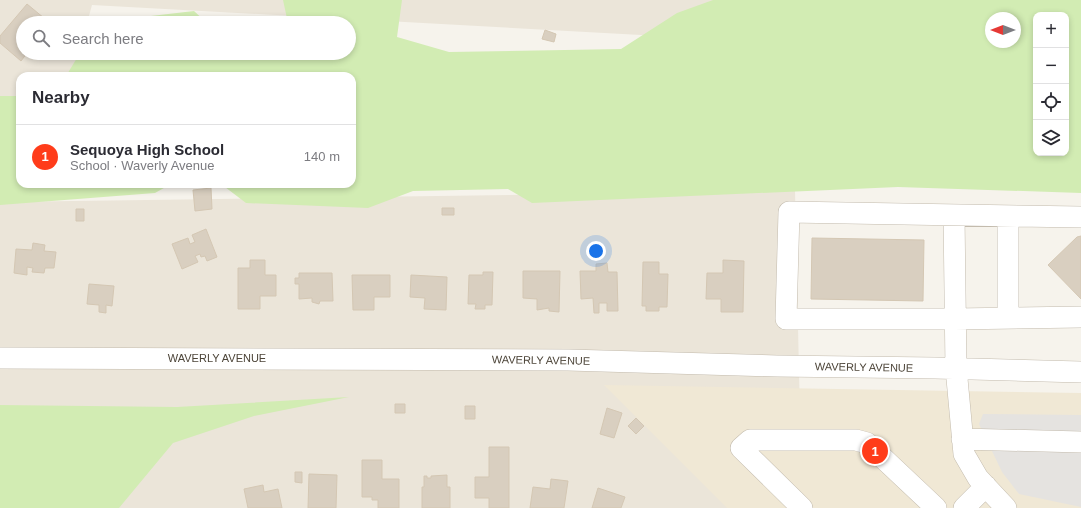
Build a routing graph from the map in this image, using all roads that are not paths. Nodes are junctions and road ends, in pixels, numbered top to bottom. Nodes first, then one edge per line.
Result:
1 (954, 215) junction
2 (1008, 216) junction
3 (1081, 217) edge
4 (1081, 317) edge
5 (1008, 318) junction
6 (955, 319) junction
7 (0, 358) edge
8 (956, 368) junction
9 (1081, 372) edge
10 (962, 439) junction
11 (1081, 442) edge
12 (986, 486) junction
13 (802, 508) edge
14 (936, 508) edge
15 (964, 508) edge
16 (1006, 508) edge

1 - 2 street
1 - 6 street
1 - 6 street
2 - 3 street
2 - 5 street
4 - 5 street
5 - 6 street
6 - 8 street
7 - 8 street, WAVERLY AVENUE
8 - 9 street, WAVERLY AVENUE
8 - 10 street
10 - 11 street
10 - 12 street
12 - 15 street
12 - 16 street
13 - 14 street

